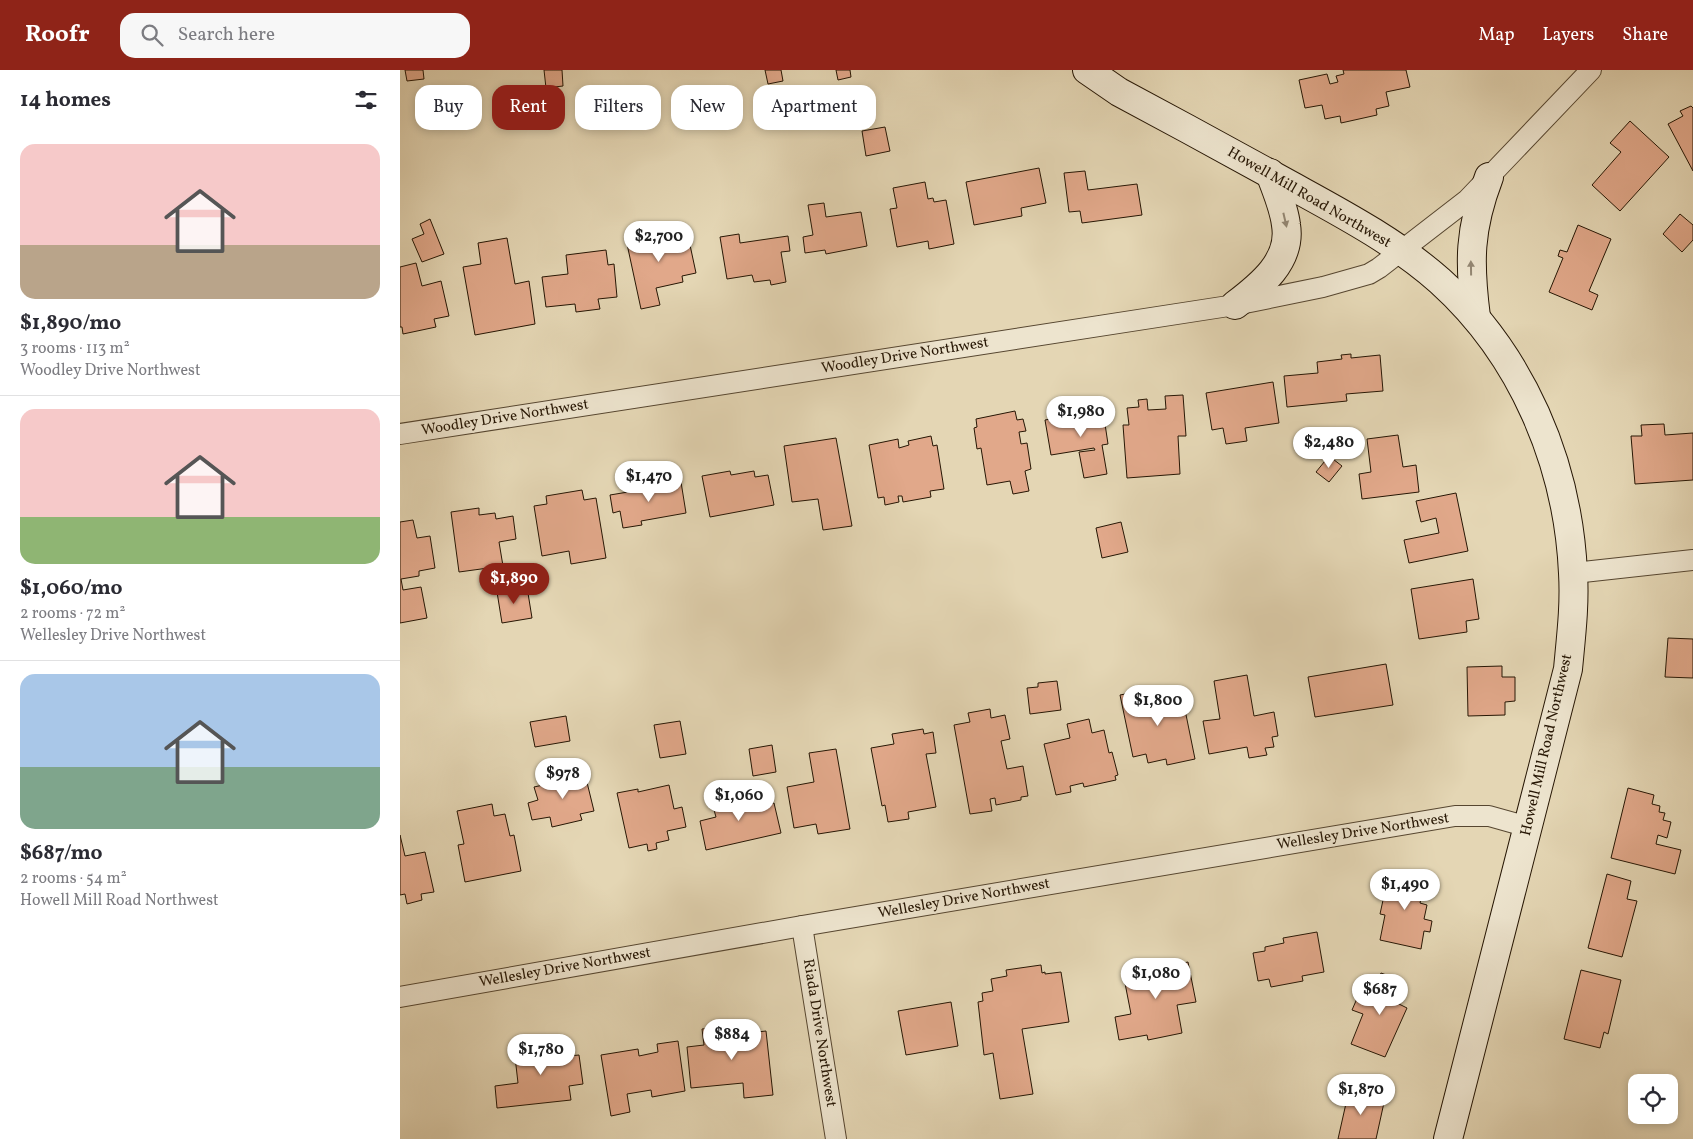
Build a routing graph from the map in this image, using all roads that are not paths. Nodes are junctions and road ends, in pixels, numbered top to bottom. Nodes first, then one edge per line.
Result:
1 (1088, 70) edge
2 (1591, 70) edge
3 (1270, 174) junction
4 (1489, 177) junction
5 (1402, 251) junction
6 (1235, 305) junction
7 (1476, 316) junction
8 (400, 434) edge
9 (1693, 560) edge
10 (1574, 573) junction
11 (1528, 827) junction
12 (802, 926) junction
13 (400, 997) edge
14 (836, 1139) edge
15 (1448, 1139) edge

1 - 3 main road, Howell Mill Road Northwest
2 - 4 street, Woodley Drive Northwest
3 - 5 main road, Howell Mill Road Northwest
3 -> 6 main road
4 - 5 street, Woodley Drive Northwest
7 -> 4 main road
5 - 6 street, Woodley Drive Northwest
5 - 7 main road, Howell Mill Road Northwest
6 - 8 street, Woodley Drive Northwest
7 - 10 main road, Howell Mill Road Northwest
9 - 10 street
10 - 11 main road, Howell Mill Road Northwest
11 - 12 street, Wellesley Drive Northwest
11 - 15 main road, Howell Mill Road Northwest
12 - 13 street, Wellesley Drive Northwest
12 - 14 street, Riada Drive Northwest

